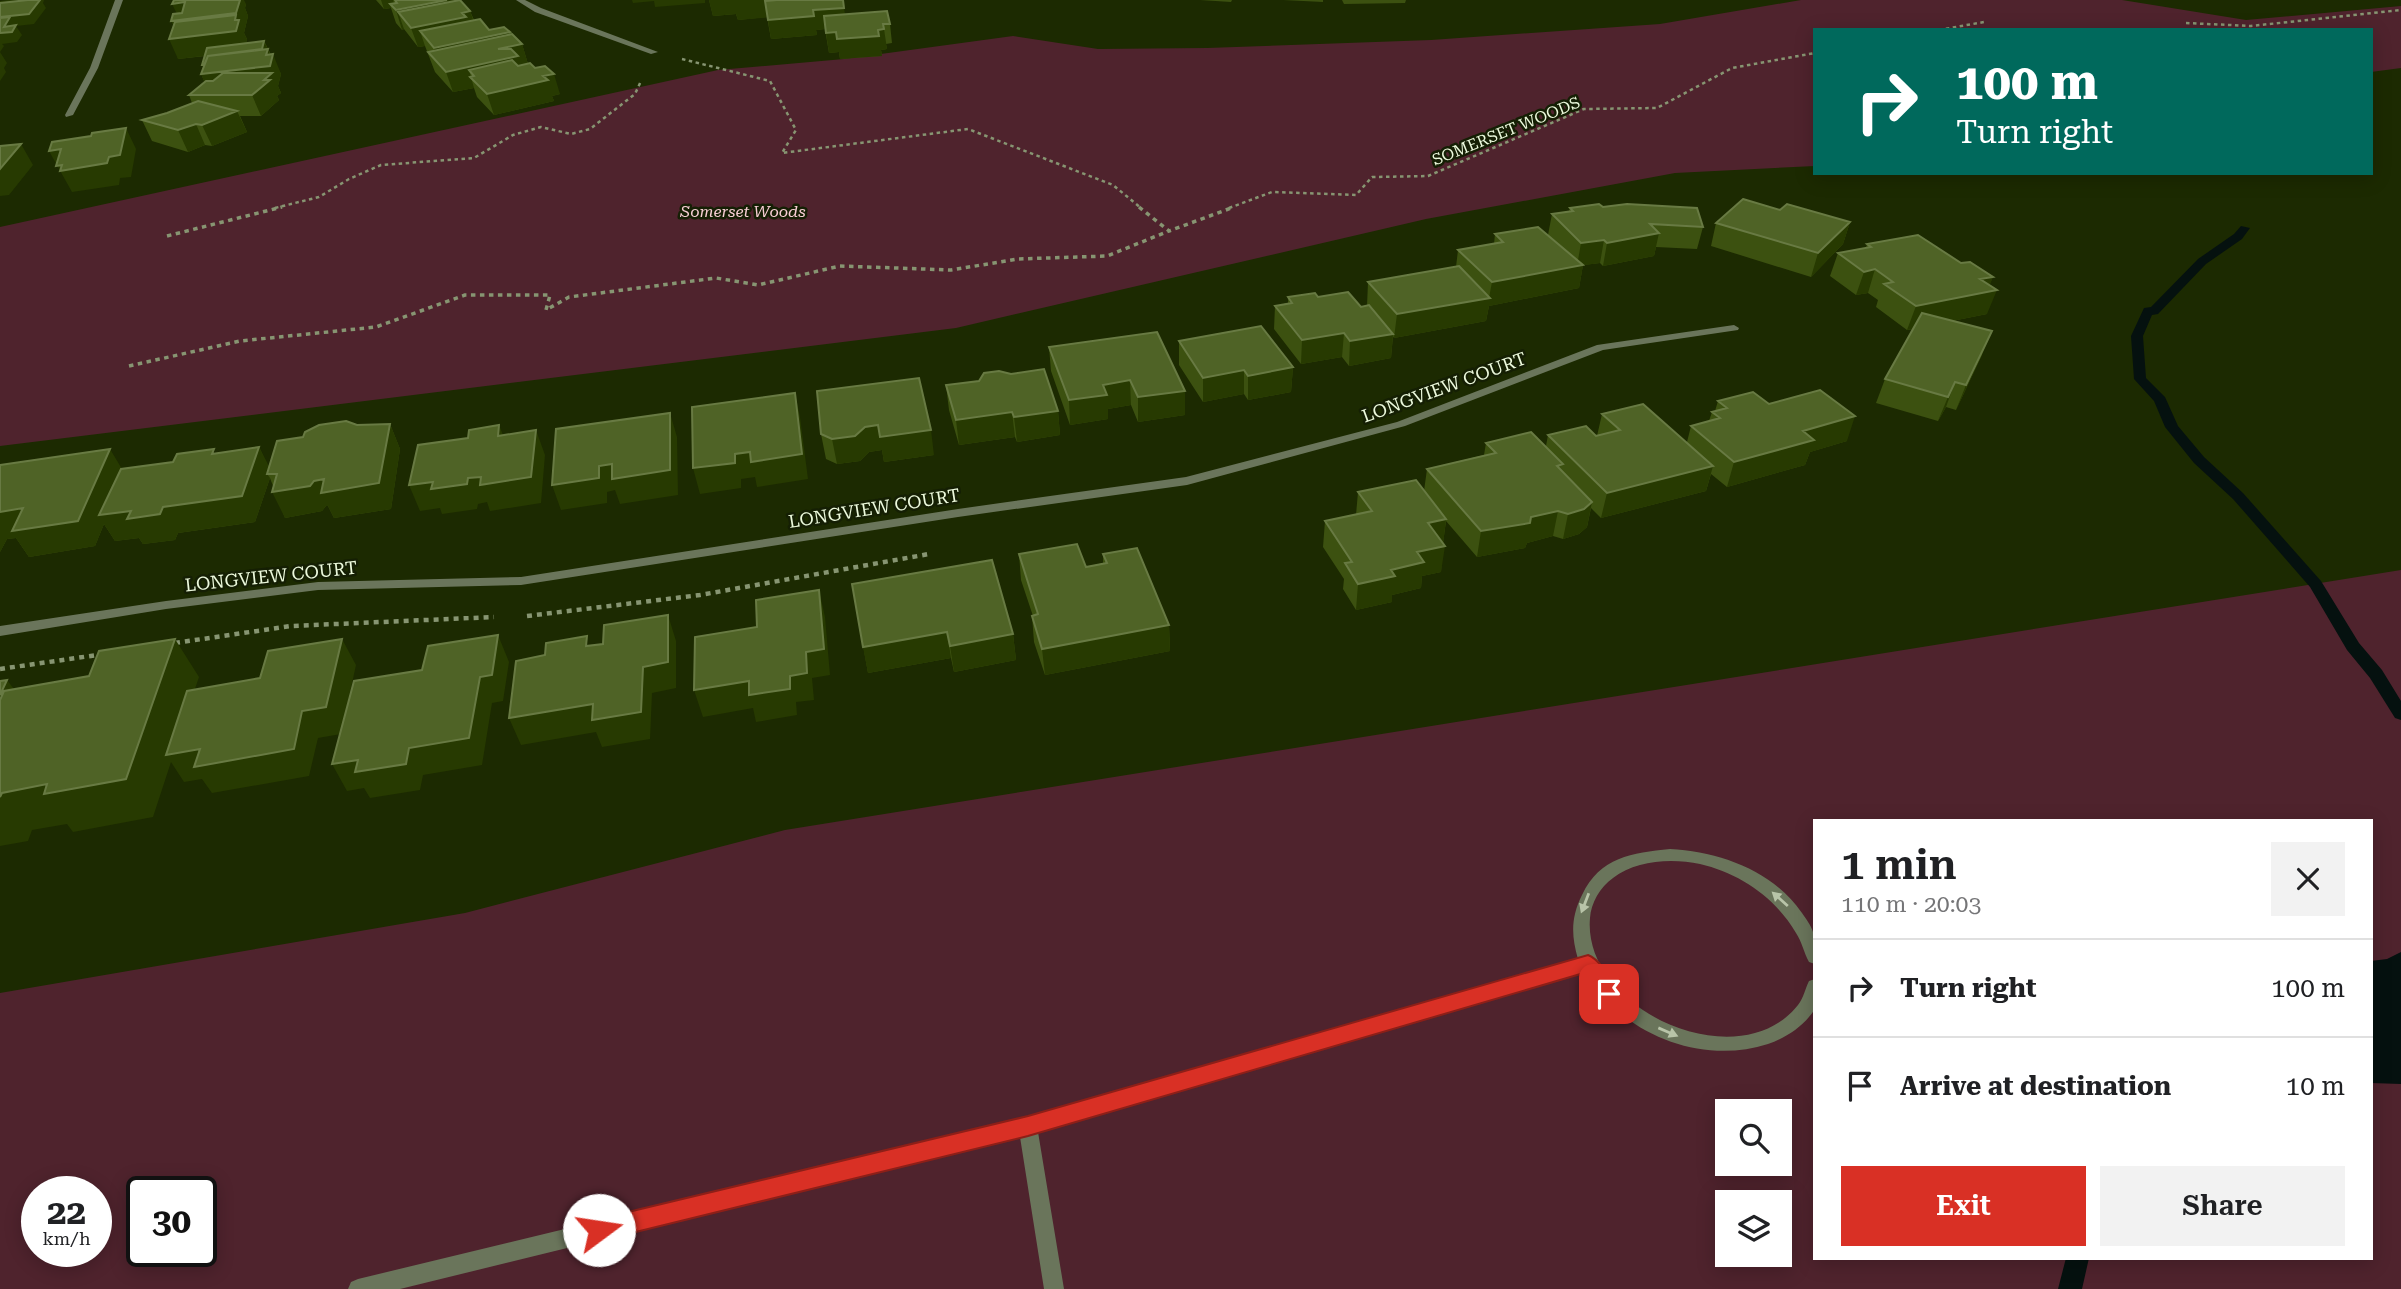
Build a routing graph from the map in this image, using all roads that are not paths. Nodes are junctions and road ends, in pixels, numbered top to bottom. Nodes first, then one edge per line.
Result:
1 (120, 0) edge
2 (520, 0) edge
3 (654, 52) road end
4 (69, 115) dead end
5 (1734, 328) dead end
6 (0, 631) edge
7 (1813, 950) edge
8 (1588, 963) junction
9 (1813, 996) edge
10 (1028, 1126) junction
11 (358, 1289) edge
12 (1054, 1289) edge

1 - 4 street
2 - 3 street
5 - 6 street, LONGVIEW COURT
7 -> 8 street
8 -> 9 street
8 - 10 street
10 - 11 street
10 - 12 street

